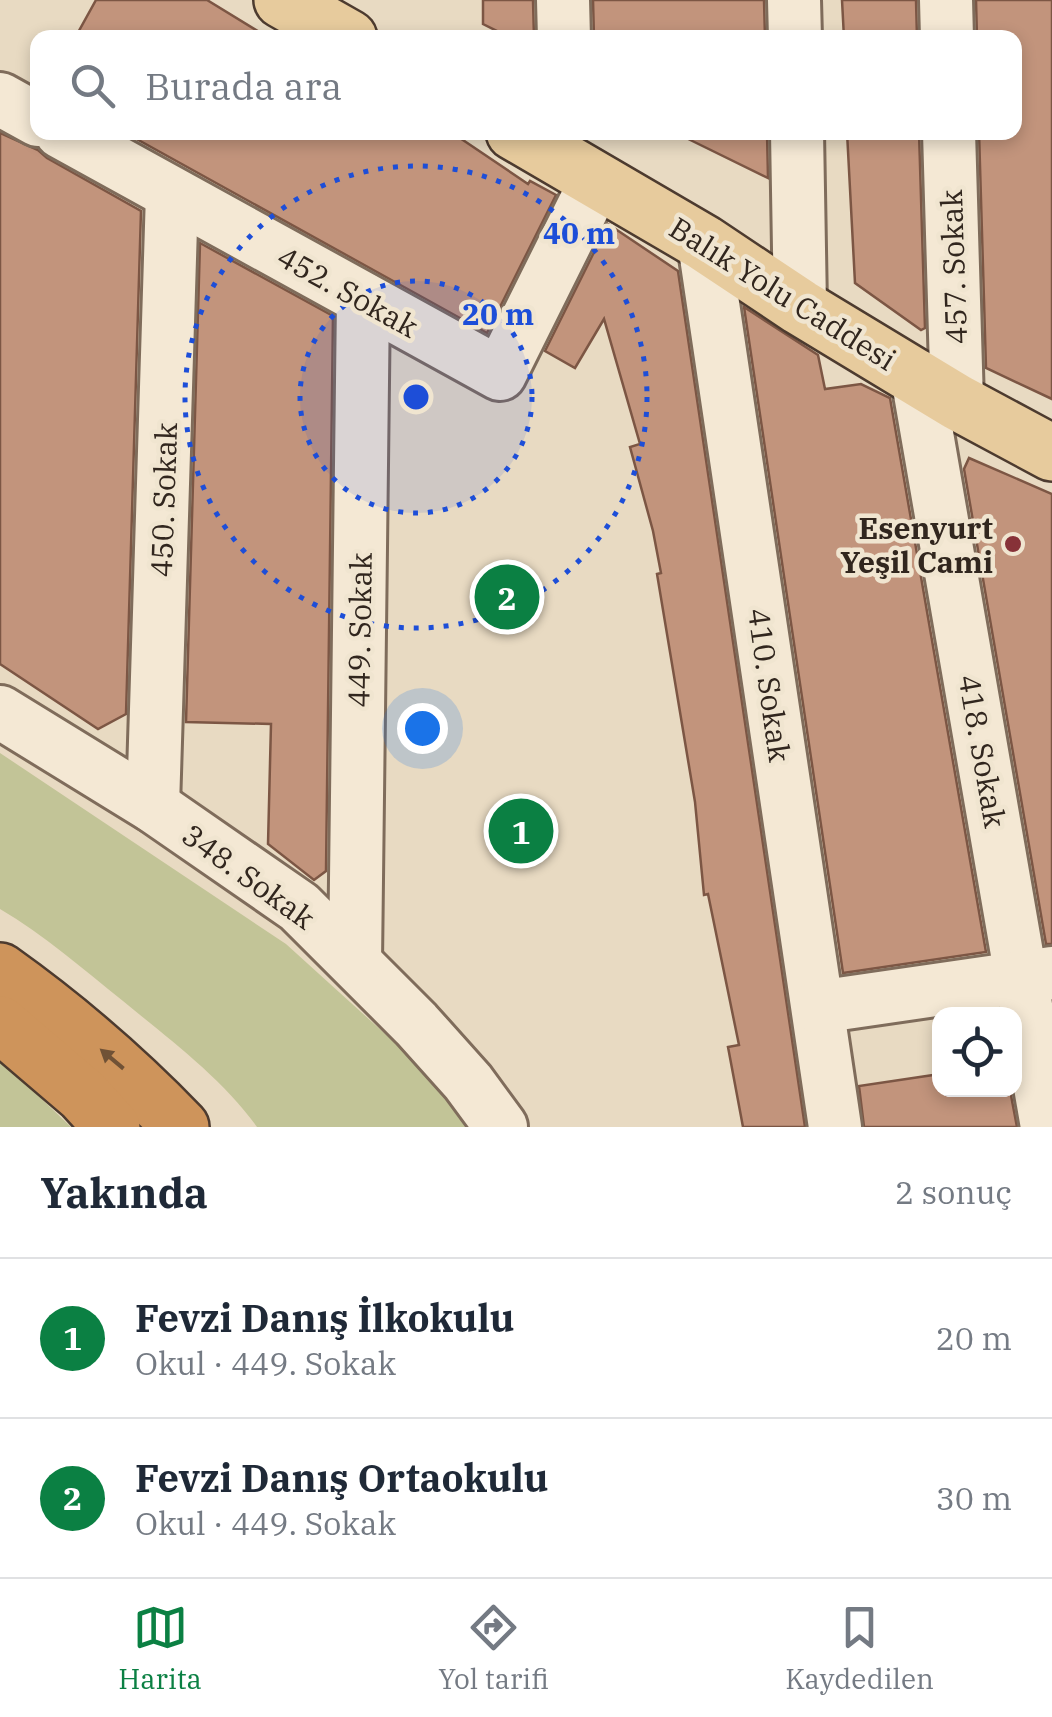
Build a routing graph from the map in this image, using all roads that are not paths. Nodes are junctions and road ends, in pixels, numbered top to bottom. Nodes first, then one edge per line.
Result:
1 (282, 0) edge
2 (348, 0) edge
3 (564, 0) edge
4 (794, 0) edge
5 (946, 0) edge
6 (335, 30) edge
7 (349, 30) edge
8 (564, 30) edge
9 (795, 30) edge
10 (947, 30) edge
11 (0, 99) edge
12 (30, 116) edge
13 (74, 140) edge
14 (532, 140) edge
15 (796, 140) edge
16 (950, 140) edge
17 (575, 159) edge
18 (172, 194) junction
19 (704, 243) junction
20 (363, 299) junction
21 (800, 306) junction
22 (937, 389) junction
23 (1052, 453) edge
24 (0, 712) edge
25 (153, 806) junction
26 (356, 962) junction
27 (0, 970) edge
28 (1038, 976) edge
29 (818, 1007) junction
30 (0, 1024) edge
31 (112, 1127) edge
32 (181, 1127) edge
33 (501, 1127) edge
34 (835, 1127) edge
35 (1047, 1127) edge

1 - 6 main road
2 - 7 street
3 - 8 street
4 - 9 street
5 - 10 street
11 - 12 street
13 - 18 street, 452. Sokak
14 - 17 main road, Balık Yolu Caddesi
15 - 21 street
16 - 22 street, 457. Sokak
17 - 19 main road, Balık Yolu Caddesi
17 - 20 street, 452. Sokak
18 - 20 street, 452. Sokak
18 - 25 street, 450. Sokak
19 - 21 main road, Balık Yolu Caddesi
19 - 29 street, 410. Sokak
20 - 26 street, 449. Sokak
21 - 22 main road, Balık Yolu Caddesi
22 - 23 main road, Balık Yolu Caddesi
22 - 28 street, 418. Sokak
24 - 25 street, 348. Sokak
25 - 26 street, 348. Sokak
26 - 33 street, 348. Sokak
32 -> 27 highway
28 - 29 street
28 - 35 street, 418. Sokak
29 - 34 street, 410. Sokak
30 - 31 highway

